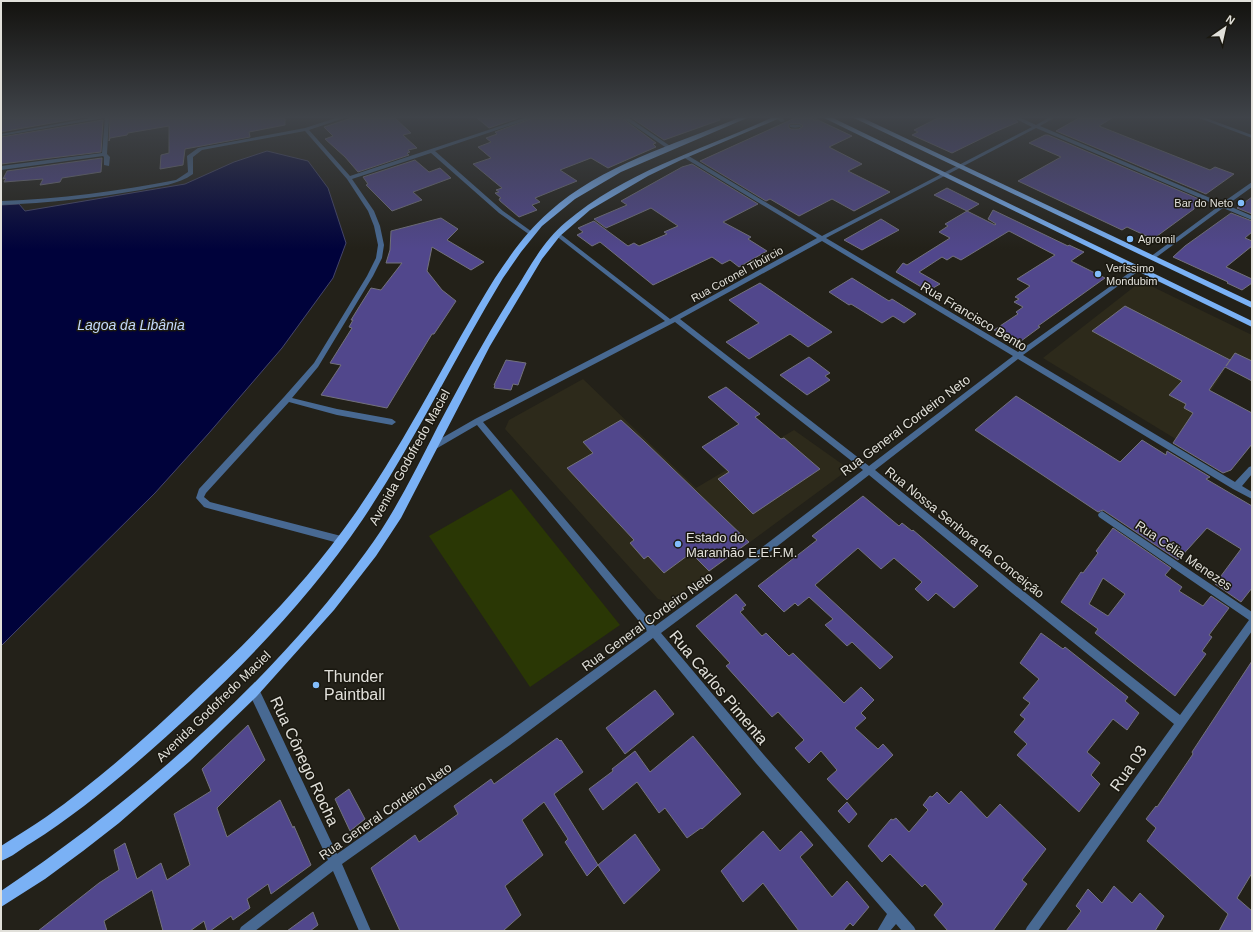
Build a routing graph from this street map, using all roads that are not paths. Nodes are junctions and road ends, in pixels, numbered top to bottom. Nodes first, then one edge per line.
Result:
1 (49, 161) edge
2 (107, 161) edge
3 (190, 161) edge
4 (335, 161) edge
5 (400, 161) edge
6 (444, 161) edge
7 (639, 161) edge
8 (674, 161) edge
9 (694, 161) edge
10 (918, 161) edge
11 (949, 161) edge
12 (968, 161) edge
13 (1118, 161) edge
14 (107, 165) dead end
15 (959, 166) junction
16 (1, 168) edge
17 (944, 174) junction
18 (349, 178) junction
19 (1252, 184) edge
20 (1, 203) edge
21 (1223, 206) junction
22 (1252, 218) edge
23 (532, 234) junction
24 (557, 234) junction
25 (822, 238) junction
26 (1152, 258) junction
27 (1138, 269) junction
28 (1252, 305) edge
29 (673, 320) junction
30 (1252, 324) edge
31 (1017, 356) junction
32 (287, 399) junction
33 (478, 421) junction
34 (392, 422) dead end
35 (431, 448) junction
36 (868, 470) junction
37 (1252, 470) edge
38 (1236, 487) junction
39 (1252, 496) edge
40 (1102, 515) dead end
41 (342, 540) junction
42 (1252, 617) edge
43 (1252, 623) edge
44 (654, 632) junction
45 (254, 691) junction
46 (1180, 722) junction
47 (1, 854) edge
48 (335, 862) junction
49 (1, 900) edge
50 (895, 914) junction
51 (245, 931) edge
52 (366, 931) edge
53 (883, 931) edge
54 (910, 931) edge
55 (1031, 931) edge

1 - 16 street
2 - 14 street
3 - 20 street
4 - 18 street
5 - 18 street
6 - 23 street
7 - 23 main road, Avenida Godofredo Maciel
8 - 24 main road, Avenida Godofredo Maciel
9 - 25 street, Rua Francisco Bento
10 - 17 main road
11 - 15 main road
12 - 15 street, Rua Coronel Tibúrcio
13 - 21 street
15 - 17 street, Rua Coronel Tibúrcio
15 - 26 main road
17 - 25 street, Rua Coronel Tibúrcio
17 - 27 main road
18 - 32 street
19 - 21 street
21 - 22 street
21 - 26 street
23 - 41 main road, Avenida Godofredo Maciel
24 - 29 street, Rua Nossa Senhora da Conceição
24 - 35 main road, Avenida Godofredo Maciel
25 - 29 street, Rua Coronel Tibúrcio
25 - 31 street, Rua Francisco Bento
26 - 28 main road
27 - 30 main road
27 - 31 street, Rua General Cordeiro Neto
29 - 33 street, Rua Coronel Tibúrcio
29 - 36 street, Rua Nossa Senhora da Conceição
31 - 36 street, Rua General Cordeiro Neto
31 - 38 street, Rua Francisco Bento
32 - 34 street
32 - 41 street
33 - 35 street, Rua Coronel Tibúrcio
33 - 44 street, Rua Carlos Pimenta
35 - 45 main road, Avenida Godofredo Maciel
36 - 44 street, Rua General Cordeiro Neto
36 - 46 street, Rua Nossa Senhora da Conceição
37 - 38 street
38 - 39 street, Rua Francisco Bento
40 - 42 street, Rua Célia Menezes
41 - 47 main road, Avenida Godofredo Maciel
43 - 46 street, Rua 03
44 - 48 street, Rua General Cordeiro Neto
44 - 50 street, Rua Carlos Pimenta
45 - 48 street, Rua Cônego Rocha
45 - 49 main road, Avenida Godofredo Maciel
46 - 55 street, Rua 03
48 - 51 street, Rua General Cordeiro Neto
48 - 52 street, Rua Cônego Rocha
50 - 53 street
50 - 54 street, Rua Carlos Pimenta

